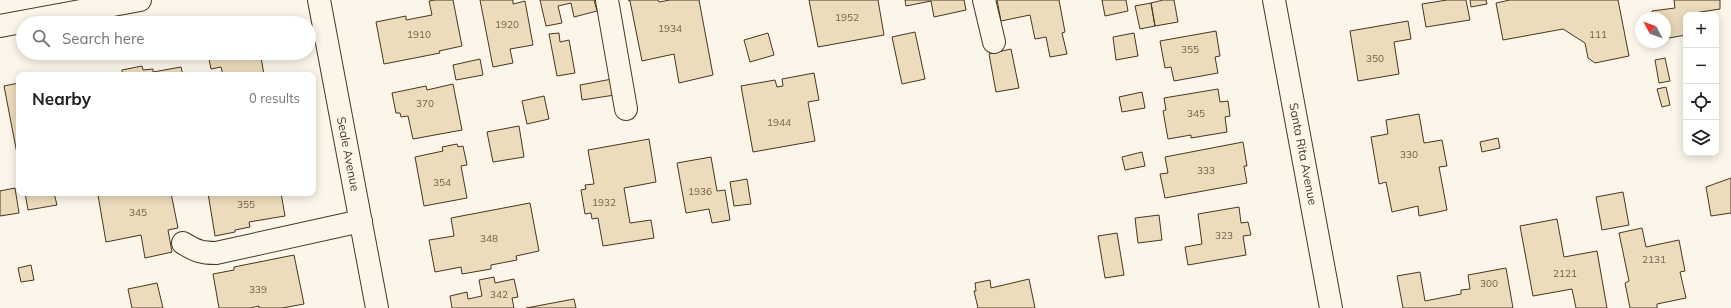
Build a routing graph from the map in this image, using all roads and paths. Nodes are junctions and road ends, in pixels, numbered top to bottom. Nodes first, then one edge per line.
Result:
1 (140, 0) edge
2 (320, 0) edge
3 (607, 0) edge
4 (984, 0) edge
5 (1274, 0) edge
6 (54, 16) edge
7 (16, 23) edge
8 (0, 26) edge
9 (994, 42) dead end
10 (626, 109) dead end
11 (361, 221) junction
12 (183, 243) dead end
13 (377, 308) edge
14 (1331, 308) edge

1 - 6 street
2 - 11 street, Seale Avenue
3 - 10 street
4 - 9 street
5 - 14 street, Santa Rita Avenue
7 - 8 street
11 - 12 street
11 - 13 street, Seale Avenue

